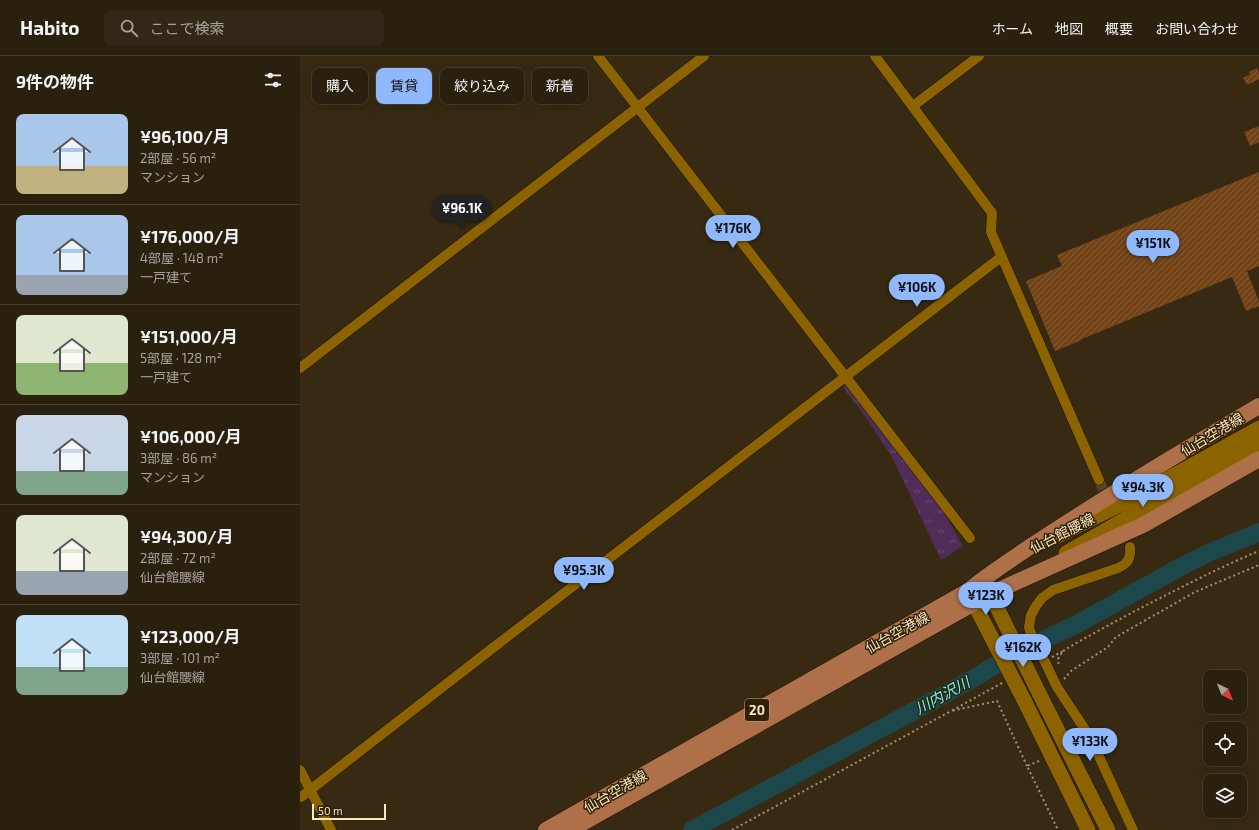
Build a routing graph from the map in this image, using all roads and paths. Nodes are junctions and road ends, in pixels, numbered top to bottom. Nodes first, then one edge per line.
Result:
1 (598, 56) edge
2 (704, 56) edge
3 (875, 56) edge
4 (979, 56) edge
5 (913, 106) junction
6 (638, 108) junction
7 (1001, 257) junction
8 (300, 368) edge
9 (845, 377) junction
10 (1259, 406) edge
11 (1259, 428) edge
12 (1259, 442) edge
13 (1259, 459) edge
14 (1099, 480) tunnel mouth
15 (970, 538) dead end
16 (1130, 547) dead end
17 (1259, 552) edge
18 (1012, 558) junction
19 (1259, 565) edge
20 (1023, 578) junction
21 (983, 579) junction
22 (990, 594) junction
23 (971, 597) junction
24 (1063, 651) dead end
25 (1060, 684) junction
26 (951, 711) dead end
27 (1039, 761) dead end
28 (300, 770) edge
29 (311, 789) junction
30 (301, 797) dead end
31 (331, 830) edge
32 (546, 830) edge
33 (570, 830) edge
34 (732, 830) edge
35 (1058, 830) edge
36 (1088, 830) edge
37 (1108, 830) edge
38 (1133, 830) edge

1 - 6 street
2 - 6 street
3 - 5 street
4 - 5 street
5 - 7 street
6 - 8 street
6 - 9 street
7 - 9 street
7 - 14 street
9 - 15 street
9 - 29 street
10 - 18 main road, 仙台空港線 / 20
11 - 18 main road, 仙台館腰線
12 - 20 main road, 仙台館腰線
13 - 20 main road, 仙台空港線 / 20
16 - 25 street, bridge
17 - 24 path
18 - 21 main road, 仙台空港線 / 20
19 - 25 path
20 - 22 main road, 仙台空港線 / 20
21 - 22 main road
21 - 23 main road, 仙台空港線 / 20
22 - 23 main road, 仙台空港線 / 20
22 - 37 main road, bridge
23 - 32 main road, 仙台空港線 / 20
23 - 33 main road, 仙台空港線 / 20
23 - 36 main road, bridge
25 - 38 street
26 - 34 path
27 - 35 path
28 - 29 street
29 - 30 street
29 - 31 street

